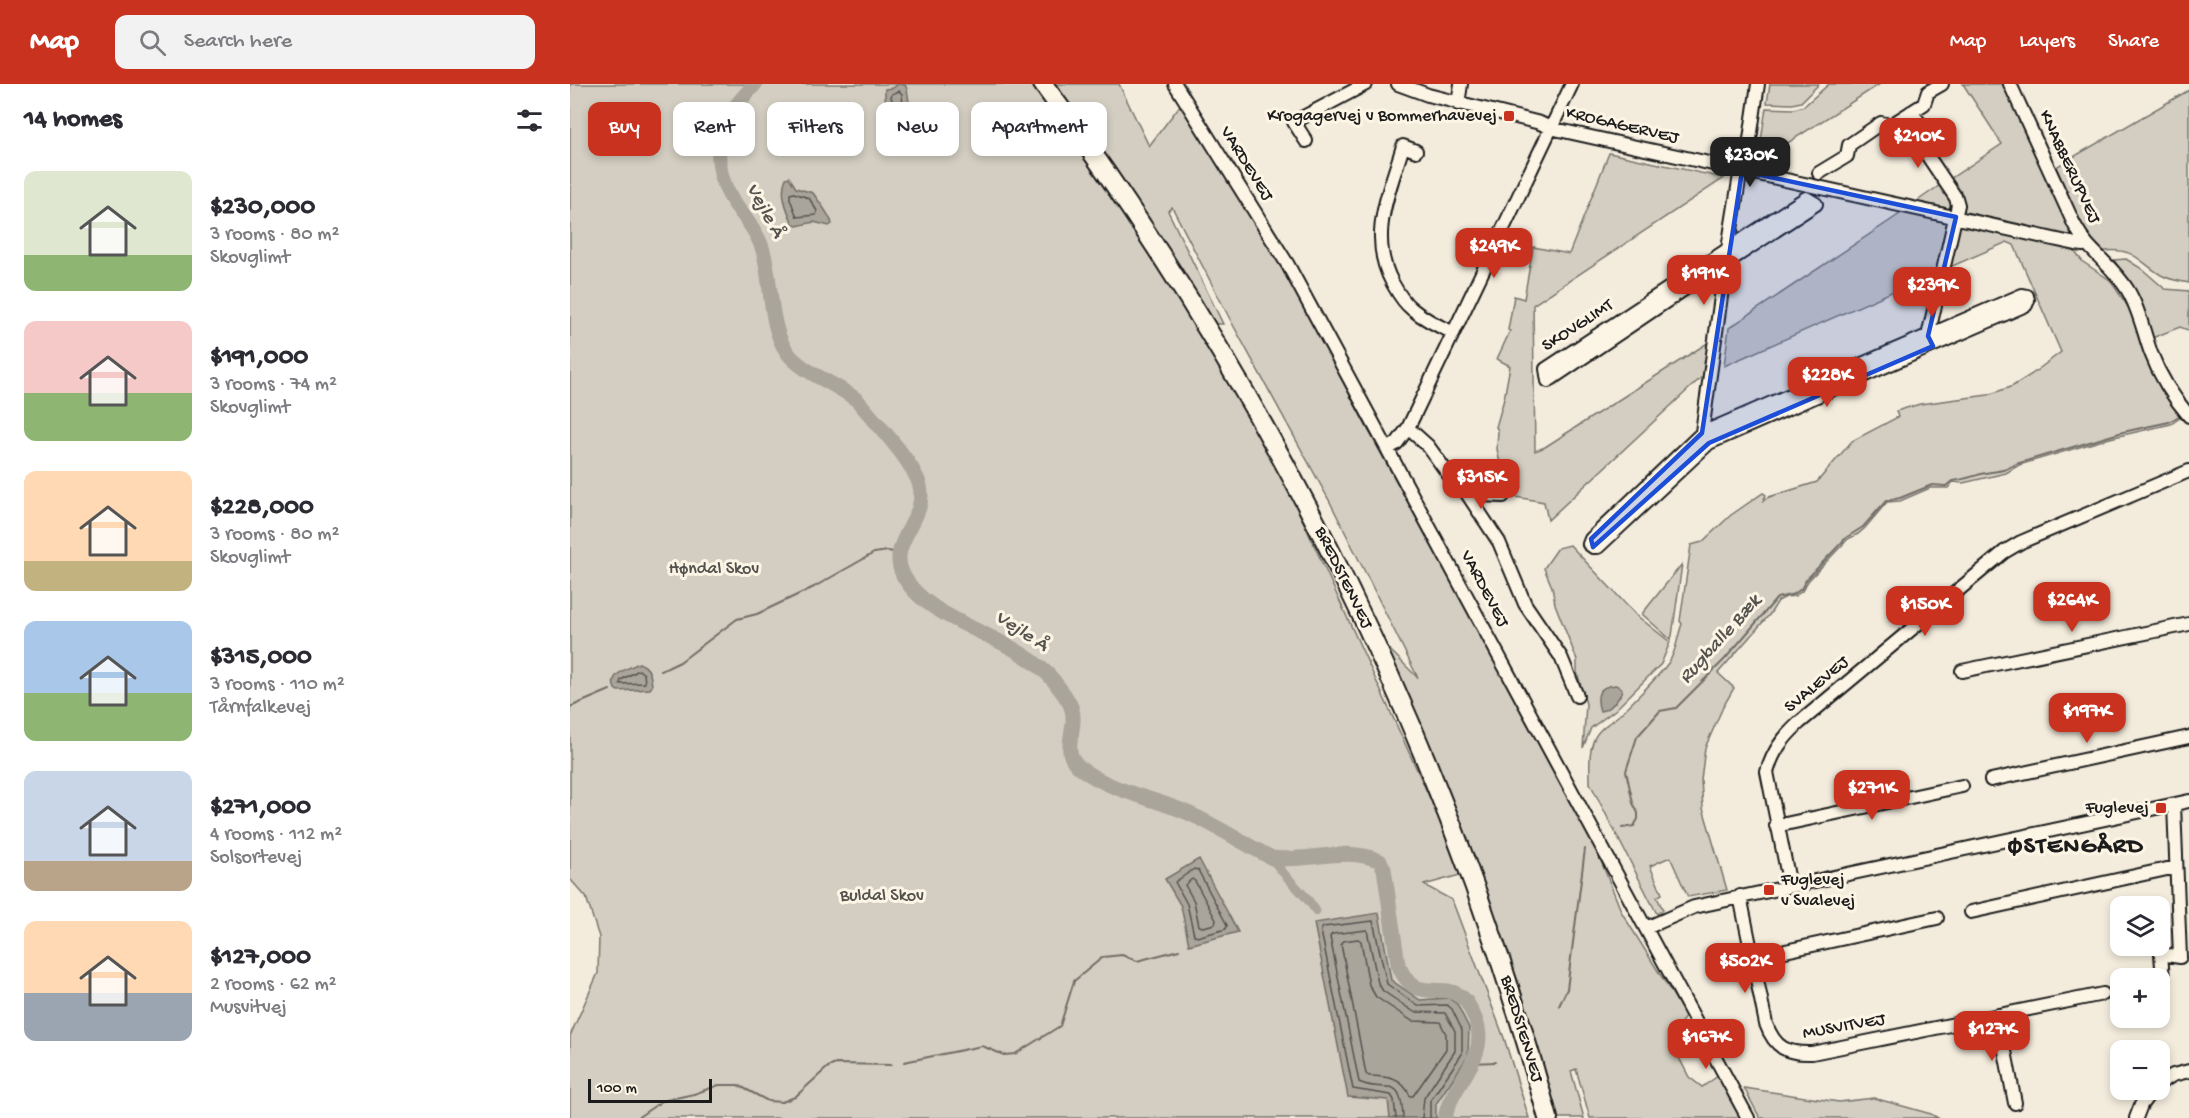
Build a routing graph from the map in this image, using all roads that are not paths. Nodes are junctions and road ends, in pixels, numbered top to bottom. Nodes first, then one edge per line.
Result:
1 (1044, 84) edge
2 (1175, 84) edge
3 (1366, 84) edge
4 (1398, 84) edge
5 (1461, 84) edge
6 (1572, 84) edge
7 (1758, 84) edge
8 (1942, 84) edge
9 (2010, 84) edge
10 (1458, 104) junction
11 (1911, 112) junction
12 (1550, 128) junction
13 (1306, 141) dead end
14 (1416, 151) dead end
15 (1742, 171) junction
16 (1819, 174) dead end
17 (1956, 218) junction
18 (2086, 243) junction
19 (1728, 248) junction
20 (1726, 261) junction
21 (1452, 332) junction
22 (1930, 341) junction
23 (2189, 416) edge
24 (1408, 428) junction
25 (1702, 433) junction
26 (1388, 449) junction
27 (1700, 450) junction
28 (2189, 471) edge
29 (1464, 489) junction
30 (1503, 496) dead end
31 (2189, 624) edge
32 (1962, 671) dead end
33 (1577, 696) dead end
34 (2189, 737) edge
35 (1991, 780) dead end
36 (1962, 786) dead end
37 (2189, 801) edge
38 (2174, 805) junction
39 (1776, 826) junction
40 (2176, 867) junction
41 (1790, 886) junction
42 (1740, 896) junction
43 (1971, 912) dead end
44 (1937, 918) dead end
45 (1646, 928) junction
46 (1753, 958) junction
47 (2162, 968) edge
48 (2103, 994) dead end
49 (1998, 1016) junction
50 (2189, 1071) edge
51 (2170, 1077) edge
52 (2144, 1100) edge
53 (2015, 1103) dead end
54 (1548, 1118) edge
55 (1748, 1118) edge
56 (2136, 1118) edge

1 - 54 highway, BREDSTENVEJ
2 - 26 street, VARDEVEJ
3 - 13 street
4 - 10 street, KROGAGERVEJ
5 - 10 street
6 - 12 street
7 - 15 street
8 - 11 street
9 - 18 street, KNABBERUPVEJ
10 - 12 street, KROGAGERVEJ
11 - 16 street
11 - 17 street
12 - 15 street, KROGAGERVEJ
12 - 21 street
14 - 21 street
15 - 17 street, KROGAGERVEJ
15 - 19 street
17 - 18 street, KROGAGERVEJ
17 - 22 street
18 - 23 street, KNABBERUPVEJ
19 - 20 street
19 - 20 street, SKOVGLIMT
19 - 20 street, SKOVGLIMT
20 - 25 street
21 - 24 street
22 - 22 street
22 - 25 street
22 - 27 street
24 - 26 street
24 - 29 street
25 - 27 street
25 - 27 street
26 - 45 street, VARDEVEJ
28 - 39 street, SVALEVEJ
29 - 30 street
29 - 33 street
31 - 32 street
34 - 35 street
36 - 39 street
37 - 38 street
38 - 40 street
38 - 41 street
39 - 41 street, SVALEVEJ
40 - 43 street
40 - 47 street
41 - 42 street
42 - 45 street
42 - 46 street, MUSVITVEJ
44 - 46 street
45 - 55 street, VARDEVEJ
46 - 49 street, MUSVITVEJ
48 - 49 street, MUSVITVEJ
49 - 53 street
50 - 51 street
52 - 56 street

